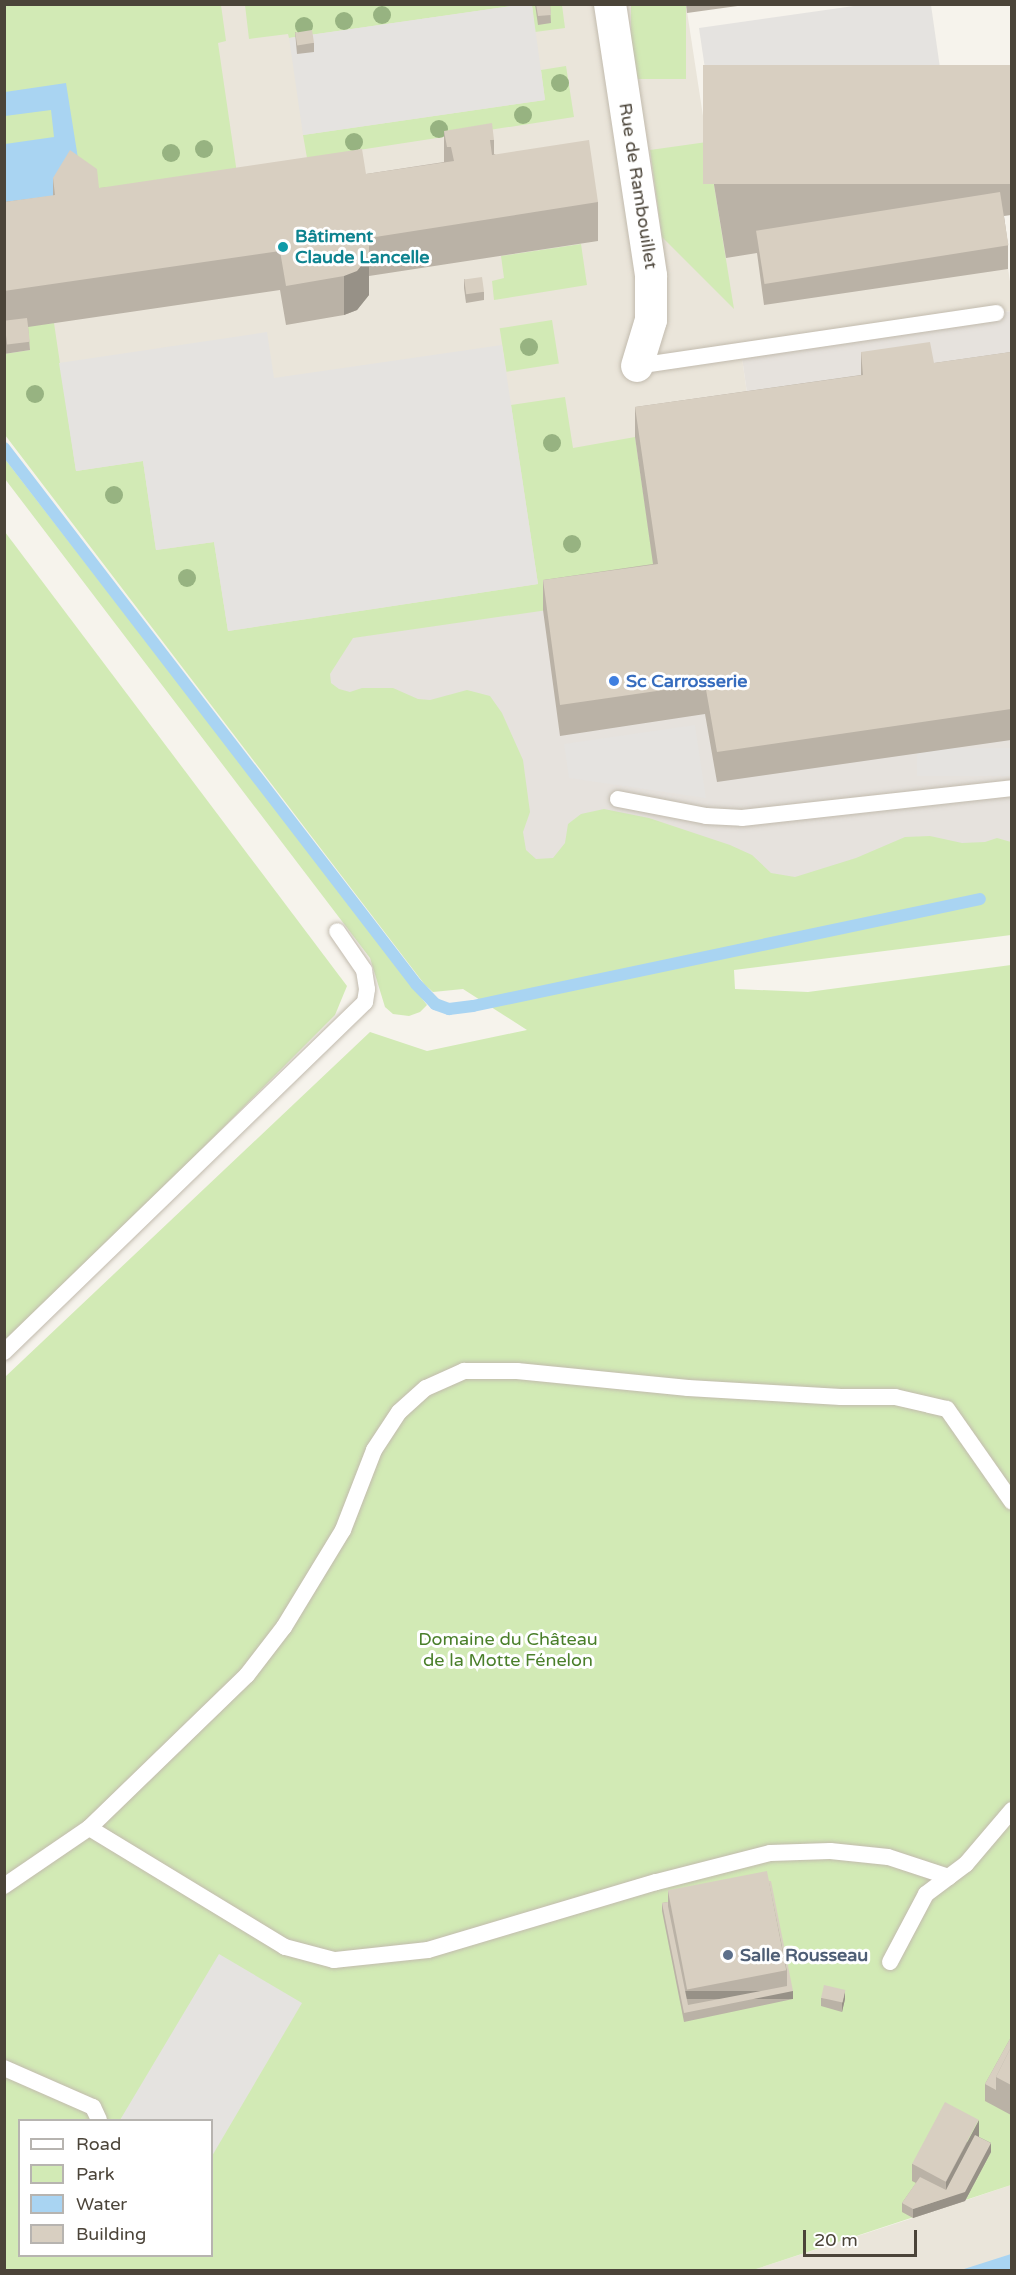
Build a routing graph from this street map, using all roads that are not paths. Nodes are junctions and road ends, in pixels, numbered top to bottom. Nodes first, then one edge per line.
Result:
1 (610, 4) edge
2 (996, 313) dead end
3 (638, 366) joint
4 (1011, 788) edge
5 (618, 799) dead end
6 (337, 931) dead end
7 (4, 1352) edge
8 (1011, 1502) edge
9 (1011, 1813) edge
10 (89, 1828) junction
11 (949, 1877) junction
12 (4, 1886) edge
13 (890, 1962) dead end
14 (4, 2068) edge
15 (98, 2119) edge

1 - 3 street, Rue de Rambouillet
2 - 3 lane
4 - 5 lane
6 - 7 lane
8 - 10 lane
9 - 11 lane
10 - 11 lane
10 - 12 lane
11 - 13 lane
14 - 15 lane

